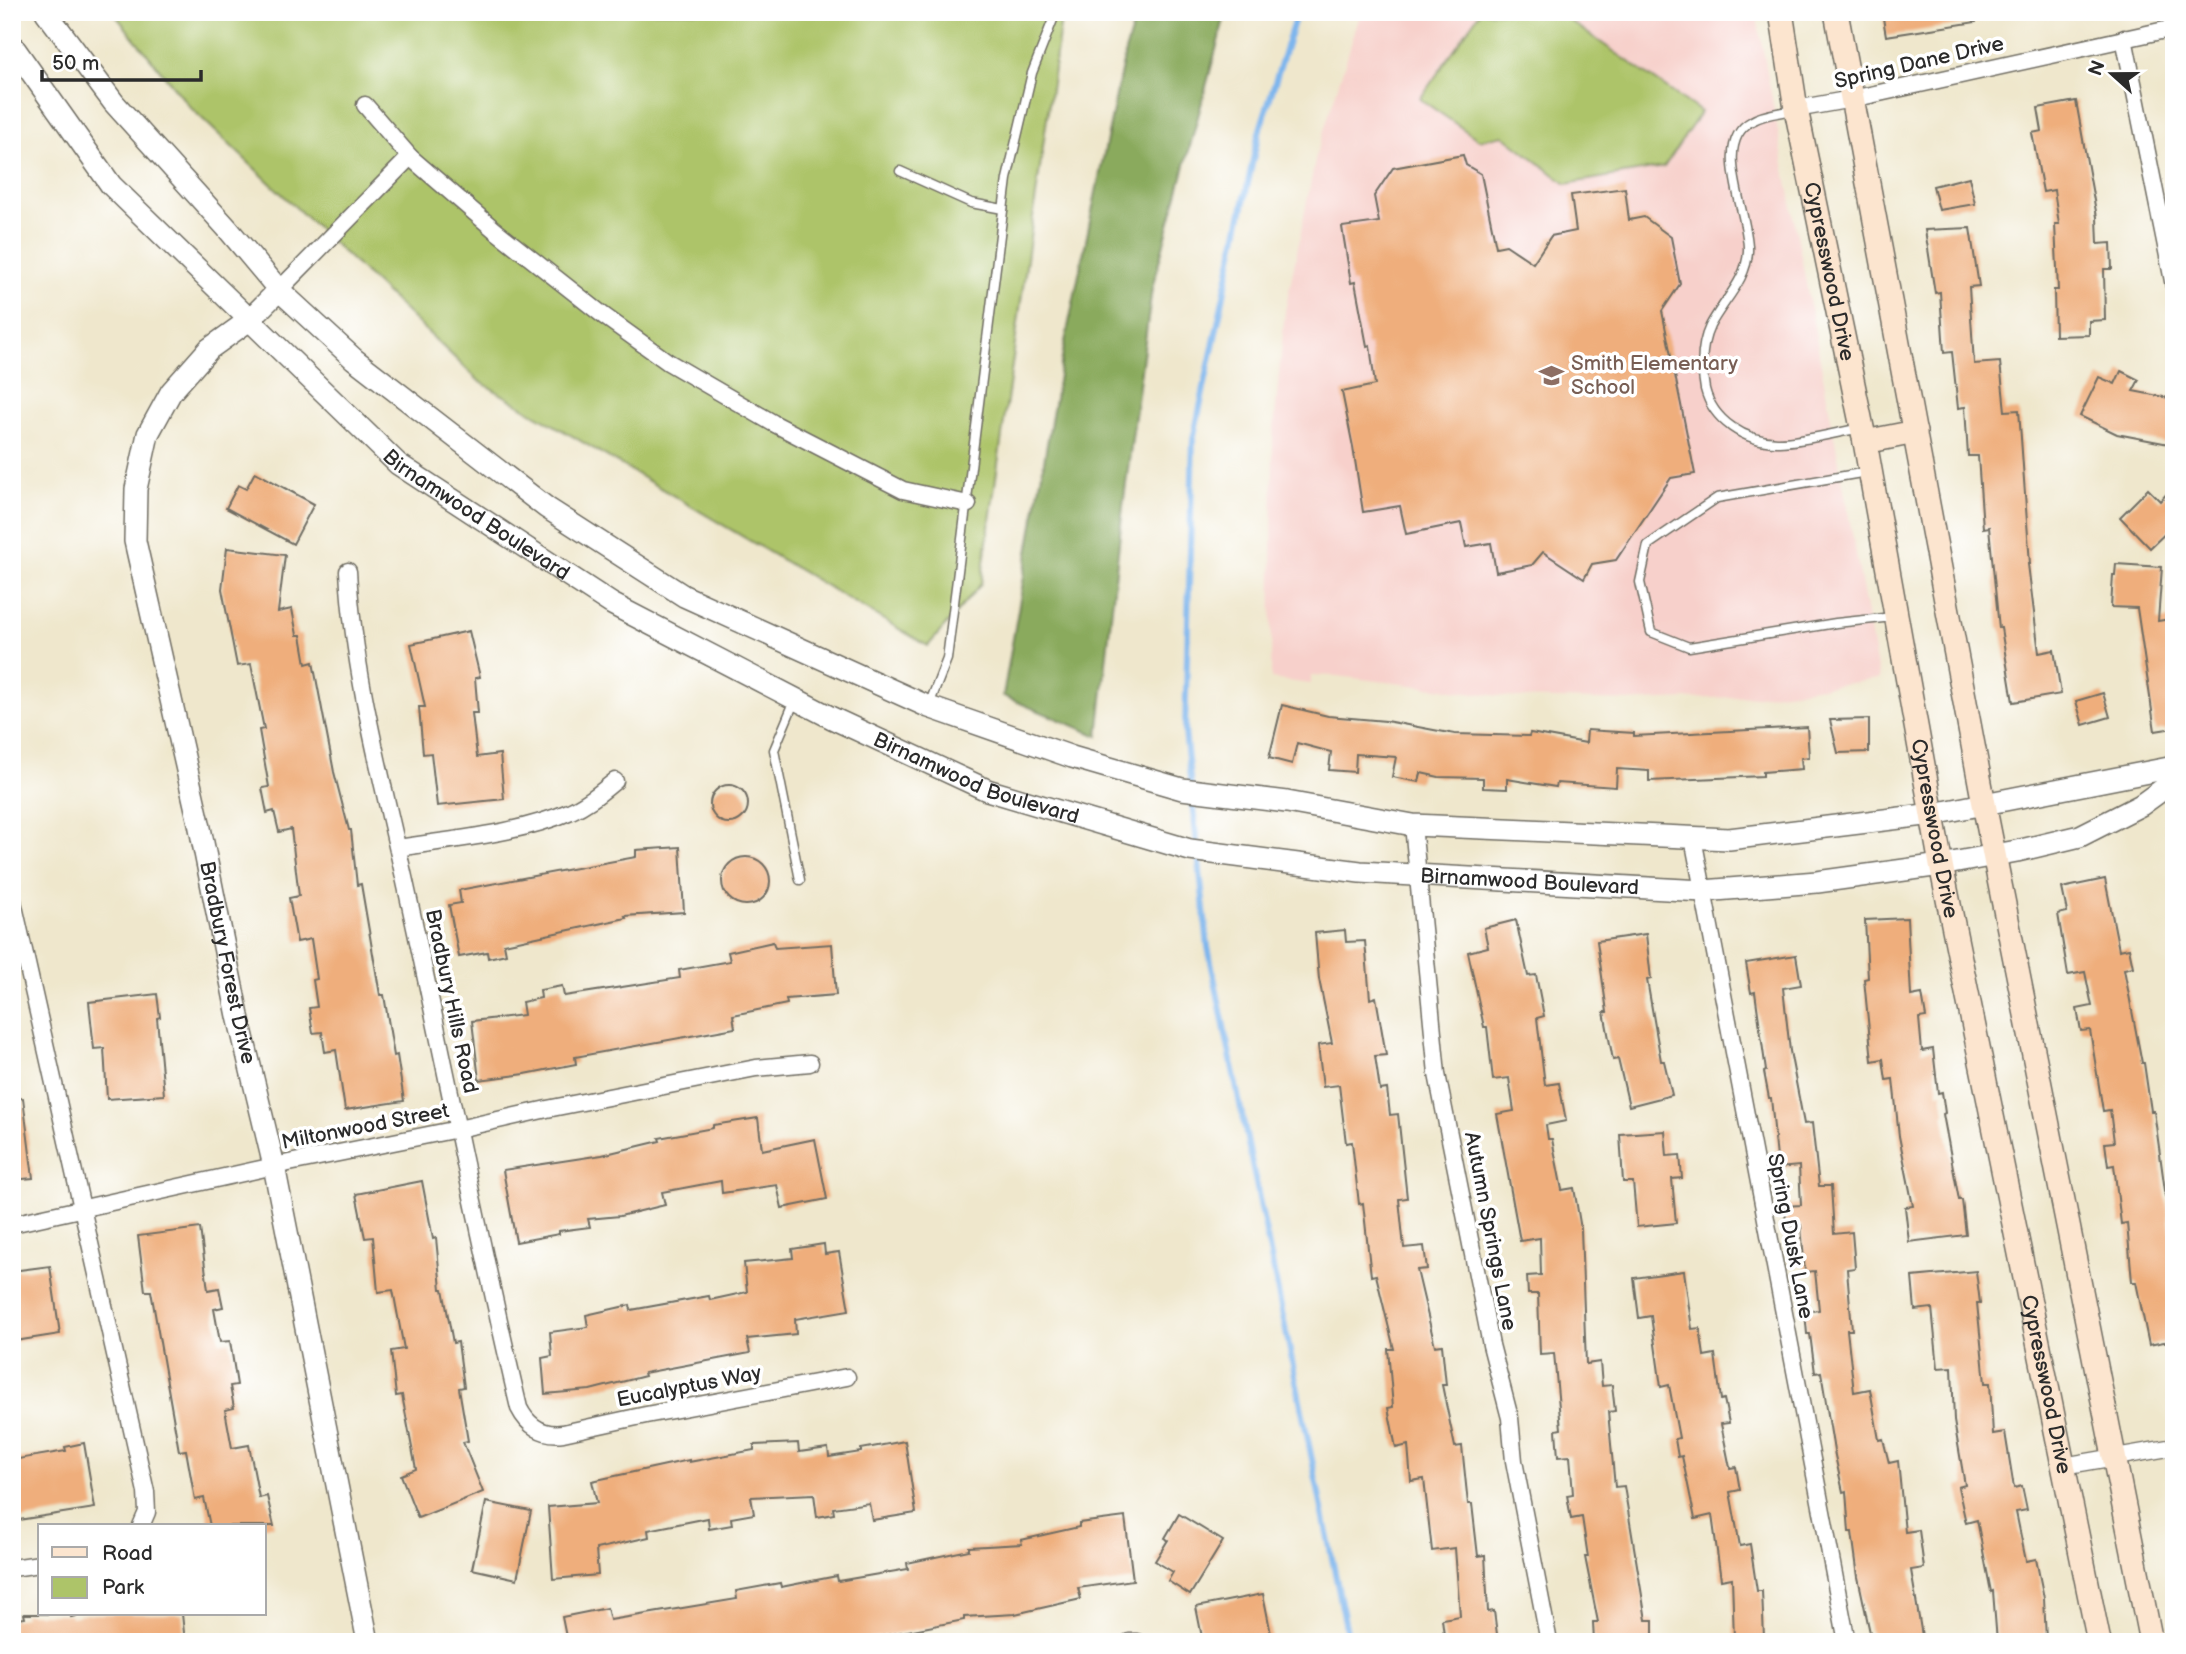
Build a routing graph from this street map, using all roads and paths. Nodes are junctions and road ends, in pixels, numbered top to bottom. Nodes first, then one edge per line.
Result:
1 (46, 12) edge
2 (1056, 12) edge
3 (1781, 12) edge
4 (1836, 12) edge
5 (2174, 28) edge
6 (2124, 38) junction
7 (12, 45) edge
8 (1852, 99) junction
9 (365, 105) dead end
10 (1796, 109) junction
11 (410, 157) junction
12 (900, 171) dead end
13 (1003, 209) junction
14 (2174, 286) edge
15 (279, 290) junction
16 (248, 321) junction
17 (1915, 432) junction
18 (1864, 435) junction
19 (1870, 472) junction
20 (968, 504) junction
21 (348, 572) dead end
22 (1896, 617) junction
23 (795, 699) junction
24 (929, 707) junction
25 (2174, 766) edge
26 (615, 781) dead end
27 (2174, 781) edge
28 (1984, 804) junction
29 (1933, 814) junction
30 (1413, 825) junction
31 (1693, 838) junction
32 (398, 848) junction
33 (1995, 856) junction
34 (1941, 865) junction
35 (1418, 876) junction
36 (800, 880) dead end
37 (1703, 891) junction
38 (12, 897) edge
39 (15, 924) edge
40 (810, 1063) dead end
41 (457, 1129) junction
42 (274, 1166) junction
43 (82, 1209) junction
44 (12, 1224) edge
45 (847, 1377) dead end
46 (539, 1430) joint
47 (2174, 1447) edge
48 (2115, 1457) junction
49 (2063, 1466) junction
50 (142, 1524) edge
51 (38, 1564) edge
52 (12, 1568) edge
53 (368, 1642) edge
54 (1549, 1642) edge
55 (1847, 1642) edge
56 (2099, 1642) edge
57 (2151, 1642) edge

1 - 15 street, Birnamwood Boulevard
2 - 13 lane
3 - 10 main road, Cypresswood Drive
4 - 8 main road
5 - 6 street, Spring Dane Drive
6 - 8 street, Spring Dane Drive
6 - 14 street
7 - 16 street, Birnamwood Boulevard
8 - 10 street, Spring Dane Drive
8 - 17 main road
9 - 11 street
10 - 18 main road, Cypresswood Drive
10 - 18 lane
11 - 15 street
11 - 20 street
12 - 13 lane
13 - 20 lane
15 - 16 street, Bradbury Forest Drive
15 - 24 street, Birnamwood Boulevard
16 - 23 street, Birnamwood Boulevard
16 - 42 street, Bradbury Forest Drive
17 - 18 main road
17 - 28 main road
18 - 19 main road, Cypresswood Drive
19 - 22 main road, Cypresswood Drive
19 - 22 lane
20 - 24 lane
21 - 32 street, Bradbury Hills Road
22 - 29 main road, Cypresswood Drive
23 - 35 street, Birnamwood Boulevard
23 - 36 lane
24 - 30 street, Birnamwood Boulevard
25 - 28 street, Birnamwood Boulevard
26 - 32 street
27 - 33 street, Birnamwood Boulevard
28 - 29 street, Birnamwood Boulevard
28 - 33 main road
29 - 31 street, Birnamwood Boulevard
29 - 34 main road, Cypresswood Drive
30 - 31 street, Birnamwood Boulevard
30 - 35 street, Autumn Springs Lane
31 - 37 street, Spring Dusk Lane
32 - 41 street, Bradbury Hills Road
33 - 34 street, Birnamwood Boulevard
33 - 48 main road
34 - 37 street, Birnamwood Boulevard
34 - 49 main road, Cypresswood Drive
35 - 37 street, Birnamwood Boulevard
35 - 54 street, Autumn Springs Lane
37 - 55 street, Spring Dusk Lane
38 - 39 street
39 - 43 street
40 - 41 street, Miltonwood Street
41 - 42 street, Miltonwood Street
41 - 46 street, Bradbury Hills Road
42 - 43 street, Miltonwood Street
42 - 53 street, Bradbury Forest Drive
43 - 44 street, Miltonwood Street
43 - 50 street
45 - 46 street, Eucalyptus Way
47 - 48 street
48 - 49 street
48 - 57 main road
49 - 56 main road, Cypresswood Drive
51 - 52 street

